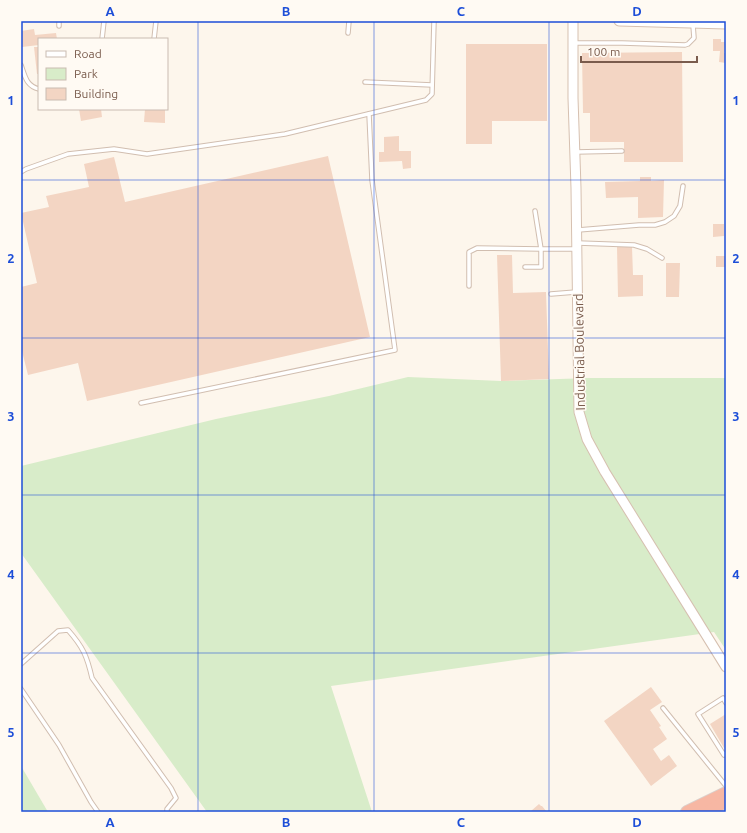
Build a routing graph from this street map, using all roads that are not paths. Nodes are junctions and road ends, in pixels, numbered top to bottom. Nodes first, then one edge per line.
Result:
1 (104, 21) edge
2 (156, 21) edge
3 (349, 21) edge
4 (434, 21) edge
5 (573, 21) edge
6 (619, 21) edge
7 (693, 23) junction
8 (721, 23) edge
9 (348, 33) dead end
10 (102, 38) edge
11 (154, 38) edge
12 (573, 43) junction
13 (21, 65) edge
14 (365, 82) dead end
15 (432, 84) junction
16 (38, 88) edge
17 (369, 114) junction
18 (622, 151) dead end
19 (575, 152) junction
20 (21, 172) edge
21 (684, 186) dead end
22 (535, 211) dead end
23 (577, 230) junction
24 (577, 246) junction
25 (541, 249) junction
26 (662, 258) dead end
27 (525, 267) dead end
28 (469, 286) dead end
29 (578, 292) junction
30 (551, 294) dead end
31 (141, 403) dead end
32 (21, 664) edge
33 (726, 668) edge
34 (21, 689) edge
35 (726, 703) edge
36 (663, 708) dead end
37 (726, 753) edge
38 (726, 786) edge
39 (726, 793) edge
40 (726, 801) edge
41 (98, 812) edge
42 (167, 812) edge
43 (687, 812) edge
44 (708, 812) edge

1 - 10 lane
2 - 11 lane
3 - 9 lane
4 - 15 lane
5 - 12 street, Industrial Boulevard
6 - 7 street
7 - 8 street
7 - 12 lane
12 - 19 street, Industrial Boulevard
13 - 16 lane
14 - 15 lane
15 - 17 lane
17 - 20 lane
17 - 31 lane
18 - 19 lane
19 - 23 street, Industrial Boulevard
21 - 23 lane
22 - 25 lane
23 - 24 street, Industrial Boulevard
24 - 25 lane
24 - 26 lane
24 - 29 street, Industrial Boulevard
25 - 27 lane
25 - 28 lane
29 - 30 lane
29 - 33 street, Industrial Boulevard
32 - 42 lane
34 - 41 lane
35 - 37 lane
36 - 38 lane
39 - 43 highway
40 - 44 highway

